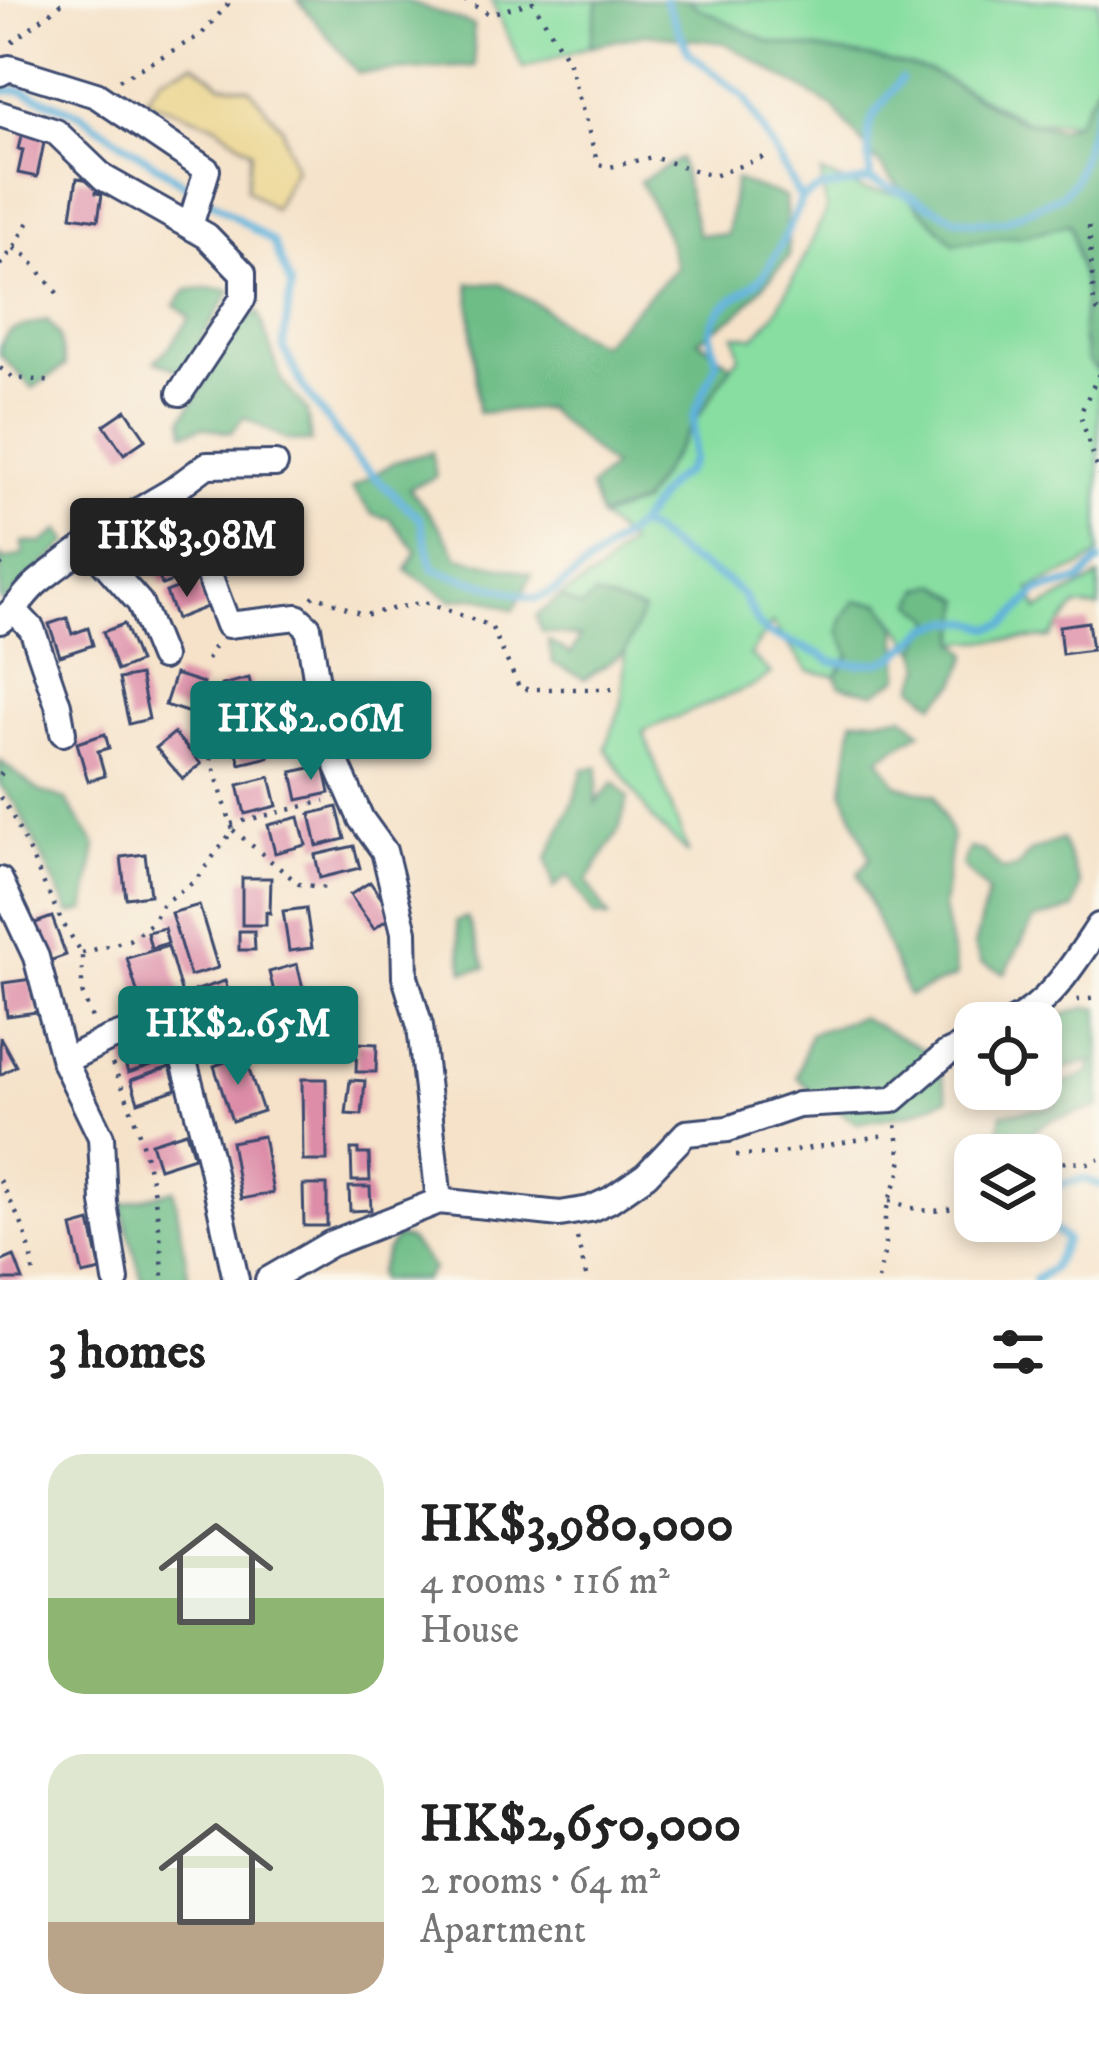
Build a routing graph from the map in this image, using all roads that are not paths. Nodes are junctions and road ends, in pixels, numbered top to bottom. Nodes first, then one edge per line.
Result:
1 (0, 73) edge
2 (0, 114) edge
3 (190, 226) junction
4 (180, 393) dead end
5 (275, 464) dead end
6 (172, 490) junction
7 (86, 547) junction
8 (7, 616) edge
9 (162, 657) dead end
10 (63, 733) dead end
11 (0, 880) edge
12 (1099, 926) edge
13 (1041, 1002) edge
14 (150, 1024) dead end
15 (180, 1046) dead end
16 (954, 1050) edge
17 (64, 1061) junction
18 (439, 1202) junction
19 (116, 1280) edge
20 (236, 1280) edge
21 (268, 1280) edge

1 - 3 street
2 - 3 street
3 - 4 street
5 - 6 street
6 - 7 street
6 - 18 street
7 - 8 street
7 - 9 street
8 - 10 street
11 - 17 street
12 - 13 street
14 - 17 street
15 - 20 street
16 - 18 street
17 - 19 street
18 - 21 street

